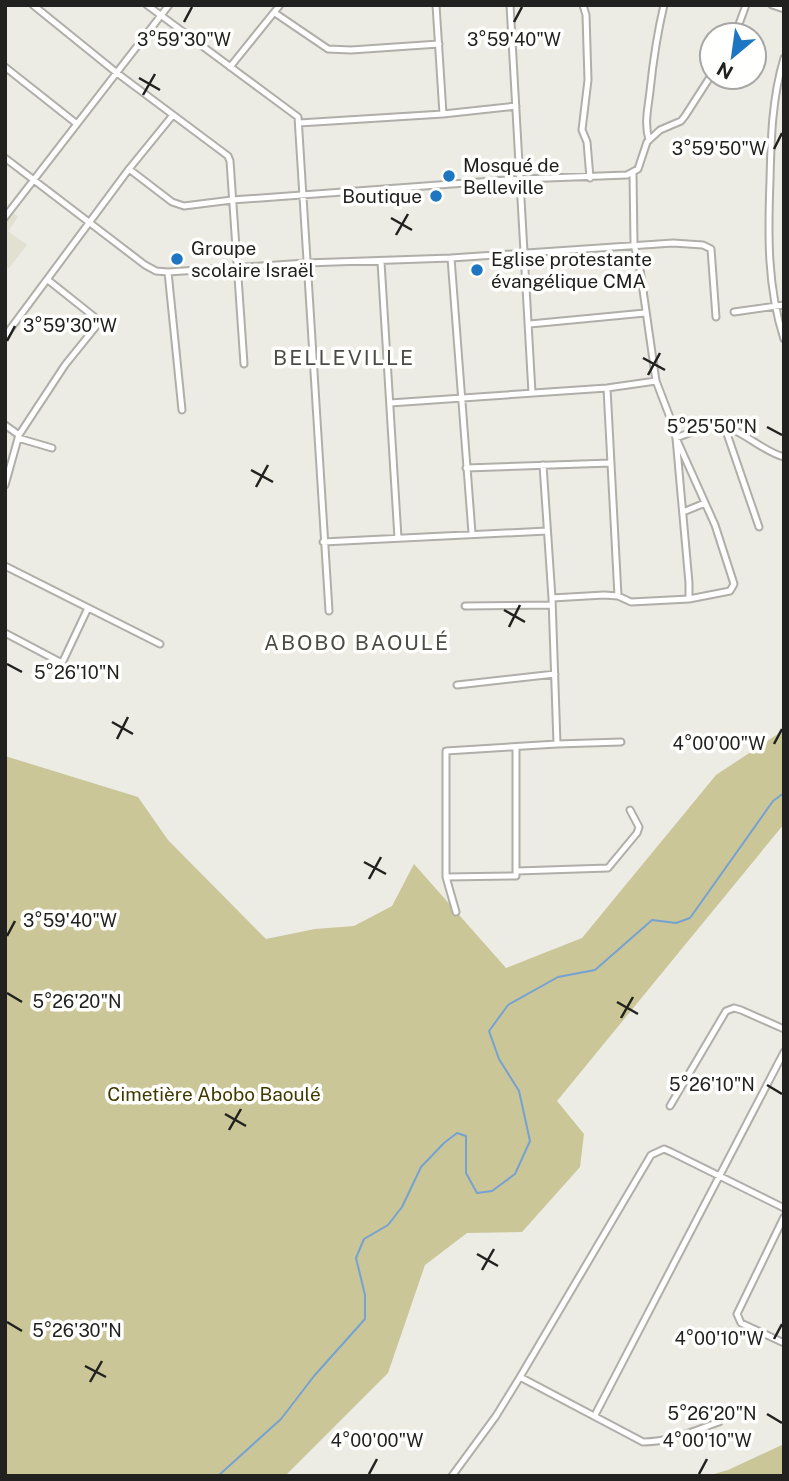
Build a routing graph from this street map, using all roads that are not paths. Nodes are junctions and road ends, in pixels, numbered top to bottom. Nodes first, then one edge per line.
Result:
1 (33, 5) edge
2 (147, 5) edge
3 (169, 5) edge
4 (280, 5) edge
5 (436, 5) edge
6 (510, 5) edge
7 (583, 5) edge
8 (664, 5) edge
9 (772, 5) edge
10 (784, 9) edge
11 (275, 13) junction
12 (161, 16) junction
13 (439, 44) junction
14 (784, 58) edge
15 (5, 67) edge
16 (230, 67) junction
17 (117, 73) junction
18 (701, 91) edge
19 (516, 106) junction
20 (443, 114) junction
21 (173, 115) junction
22 (299, 123) junction
23 (77, 124) junction
24 (649, 140) junction
25 (5, 158) edge
26 (129, 169) junction
27 (633, 173) junction
28 (590, 178) junction
29 (33, 179) junction
30 (521, 179) junction
31 (303, 195) junction
32 (232, 200) junction
33 (5, 217) edge
34 (89, 222) junction
35 (634, 244) junction
36 (526, 252) junction
37 (451, 258) junction
38 (382, 262) junction
39 (306, 263) junction
40 (237, 268) junction
41 (168, 272) junction
42 (48, 280) junction
43 (776, 305) junction
44 (784, 305) edge
45 (734, 312) dead end
46 (645, 313) junction
47 (716, 317) dead end
48 (530, 324) junction
49 (5, 336) edge
50 (784, 339) edge
51 (244, 364) dead end
52 (656, 381) junction
53 (607, 388) junction
54 (532, 393) junction
55 (462, 398) junction
56 (390, 403) junction
57 (182, 410) dead end
58 (5, 425) edge
59 (725, 428) junction
60 (18, 437) junction
61 (676, 439) junction
62 (52, 448) dead end
63 (784, 457) edge
64 (611, 463) junction
65 (543, 465) junction
66 (466, 468) junction
67 (5, 485) edge
68 (705, 503) junction
69 (683, 512) junction
70 (759, 527) dead end
71 (547, 531) junction
72 (472, 533) junction
73 (398, 537) junction
74 (323, 542) junction
75 (5, 566) edge
76 (618, 596) junction
77 (689, 599) junction
78 (552, 602) junction
79 (465, 606) dead end
80 (88, 608) junction
81 (329, 611) dead end
82 (5, 634) edge
83 (160, 644) dead end
84 (555, 674) junction
85 (457, 685) dead end
86 (621, 742) dead end
87 (557, 744) junction
88 (516, 747) junction
89 (630, 810) dead end
90 (517, 871) junction
91 (446, 877) junction
92 (456, 912) dead end
93 (784, 1029) edge
94 (784, 1052) edge
95 (670, 1106) dead end
96 (720, 1175) junction
97 (784, 1208) edge
98 (784, 1217) edge
99 (784, 1343) edge
100 (520, 1377) junction
101 (595, 1415) junction
102 (719, 1422) dead end
103 (452, 1476) edge

1 - 17 street
2 - 12 street
3 - 12 street
4 - 11 street
5 - 13 street
6 - 19 street
7 - 28 street
8 - 24 street
9 - 10 street
11 - 13 street
11 - 16 street
12 - 16 street
12 - 17 street
13 - 20 street
14 - 43 street
15 - 23 street
16 - 22 street
17 - 21 street
17 - 23 street
18 - 24 street
19 - 20 street
19 - 30 street
20 - 22 street
21 - 26 street
21 - 32 street
22 - 31 street
23 - 29 street
24 - 27 street
25 - 29 street
26 - 32 street
26 - 34 street
27 - 28 street
27 - 35 street
28 - 30 street
29 - 33 street
29 - 34 street
30 - 31 street
30 - 36 street
31 - 32 street
31 - 39 street
32 - 40 street
34 - 41 street
34 - 42 street
35 - 36 street
35 - 46 street
35 - 47 street
36 - 37 street
36 - 48 street
37 - 38 street
37 - 55 street
38 - 39 street
38 - 56 street
39 - 40 street
39 - 74 street
40 - 41 street
40 - 51 street
41 - 57 street
42 - 49 street
42 - 60 street
43 - 44 street
43 - 45 street
43 - 50 street
46 - 48 street
46 - 52 street
48 - 54 street
52 - 53 street
52 - 61 street
53 - 54 street
53 - 64 street
54 - 55 street
55 - 56 street
55 - 66 street
56 - 73 street
58 - 60 street
59 - 61 street
59 - 63 street
59 - 70 street
60 - 62 street
60 - 67 street
61 - 68 street
61 - 69 street
64 - 65 street
64 - 76 street
65 - 66 street
65 - 71 street
66 - 72 street
68 - 69 street
68 - 77 street
69 - 77 street
71 - 72 street
71 - 78 street
72 - 73 street
73 - 74 street
74 - 81 street
75 - 80 street
76 - 77 street
76 - 78 street
78 - 79 street
78 - 84 street
80 - 82 street
80 - 83 street
84 - 85 street
84 - 87 street
86 - 87 street
87 - 88 street
88 - 90 street
88 - 91 street
89 - 90 street
90 - 91 street
91 - 92 street
93 - 95 street
94 - 96 street
96 - 97 street
96 - 100 street
96 - 101 street
98 - 99 street
100 - 101 street
100 - 103 street
101 - 102 street

